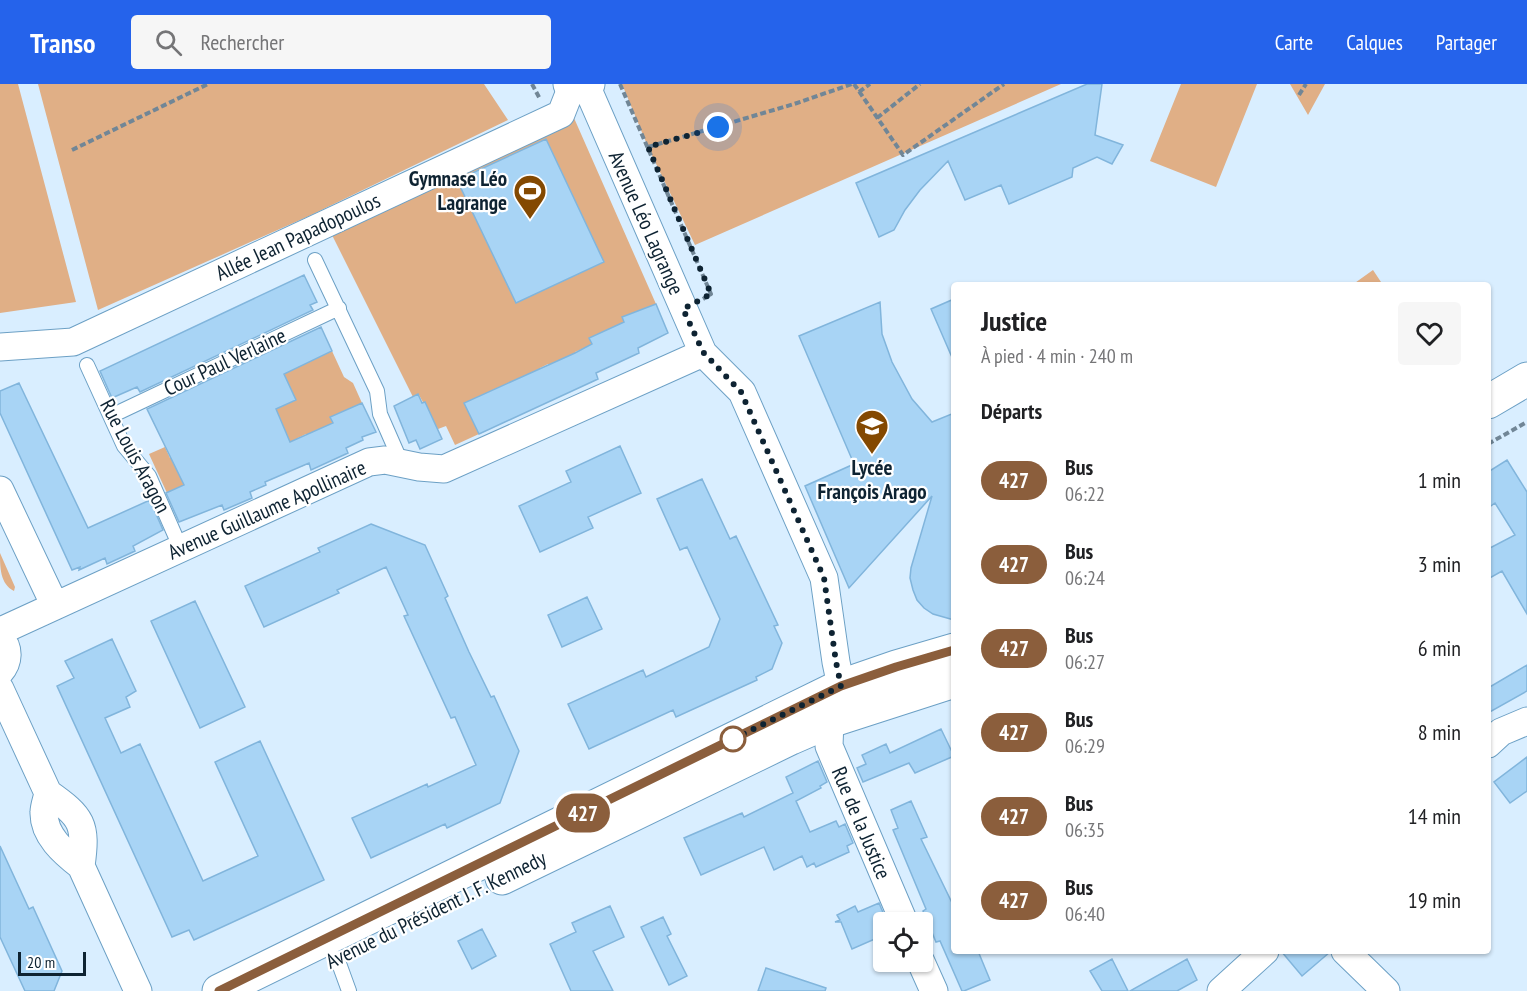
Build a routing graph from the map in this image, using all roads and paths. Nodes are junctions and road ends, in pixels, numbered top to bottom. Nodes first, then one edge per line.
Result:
1 (208, 84) edge
2 (620, 84) edge
3 (853, 84) edge
4 (870, 84) edge
5 (920, 84) edge
6 (1004, 84) edge
7 (1306, 84) edge
8 (579, 85) edge
9 (859, 92) junction
10 (1299, 95) dead end
11 (877, 118) junction
12 (648, 147) junction
13 (72, 150) dead end
14 (315, 260) dead end
15 (339, 308) junction
16 (683, 309) junction
17 (0, 347) edge
18 (703, 352) junction
19 (87, 365) dead end
20 (1527, 380) edge
21 (1491, 400) edge
22 (1527, 405) edge
23 (111, 416) junction
24 (1527, 422) edge
25 (1491, 425) edge
26 (1491, 442) edge
27 (401, 462) junction
28 (0, 490) edge
29 (182, 549) junction
30 (55, 606) junction
31 (0, 630) edge
32 (0, 638) edge
33 (951, 651) edge
34 (0, 672) edge
35 (951, 682) edge
36 (841, 686) junction
37 (0, 689) edge
38 (830, 721) junction
39 (1527, 721) edge
40 (1491, 741) edge
41 (900, 912) edge
42 (1262, 954) edge
43 (1349, 954) edge
44 (337, 958) junction
45 (925, 972) edge
46 (138, 991) edge
47 (219, 991) edge
48 (271, 991) edge
49 (349, 991) edge
50 (934, 991) edge
51 (1221, 991) edge
52 (1386, 991) edge

1 - 13 path
2 - 12 path
3 - 9 path
3 - 12 path
4 - 9 path
5 - 11 path
6 - 11 path
7 - 10 path
8 - 16 street, Avenue Léo Lagrange
8 - 17 street, Allée Jean Papadopoulos
9 - 11 path
12 - 16 path
14 - 15 lane
15 - 23 lane, Cour Paul Verlaine
15 - 27 lane
16 - 18 street, Avenue Léo Lagrange
18 - 27 street, Avenue Guillaume Apollinaire
18 - 36 street, Avenue Léo Lagrange
19 - 23 lane, Rue Louis Aragon
20 - 21 main road
22 - 25 main road
23 - 29 lane, Rue Louis Aragon
24 - 26 path
27 - 29 street, Avenue Guillaume Apollinaire
28 - 30 street
29 - 30 street, Avenue Guillaume Apollinaire
30 - 31 street, Avenue Guillaume Apollinaire
32 - 34 street
33 - 36 main road, Avenue du Président J. F. Kennedy
35 - 38 main road, Avenue du Président J. F. Kennedy
36 - 38 street, Avenue Léo Lagrange
36 - 47 main road, Avenue du Président J. F. Kennedy
37 - 46 street
38 - 41 street, Rue de la Justice
38 - 44 main road, Avenue du Président J. F. Kennedy
39 - 40 street
42 - 51 street
43 - 52 street
44 - 48 main road, Avenue du Président J. F. Kennedy
44 - 49 lane
45 - 50 street

